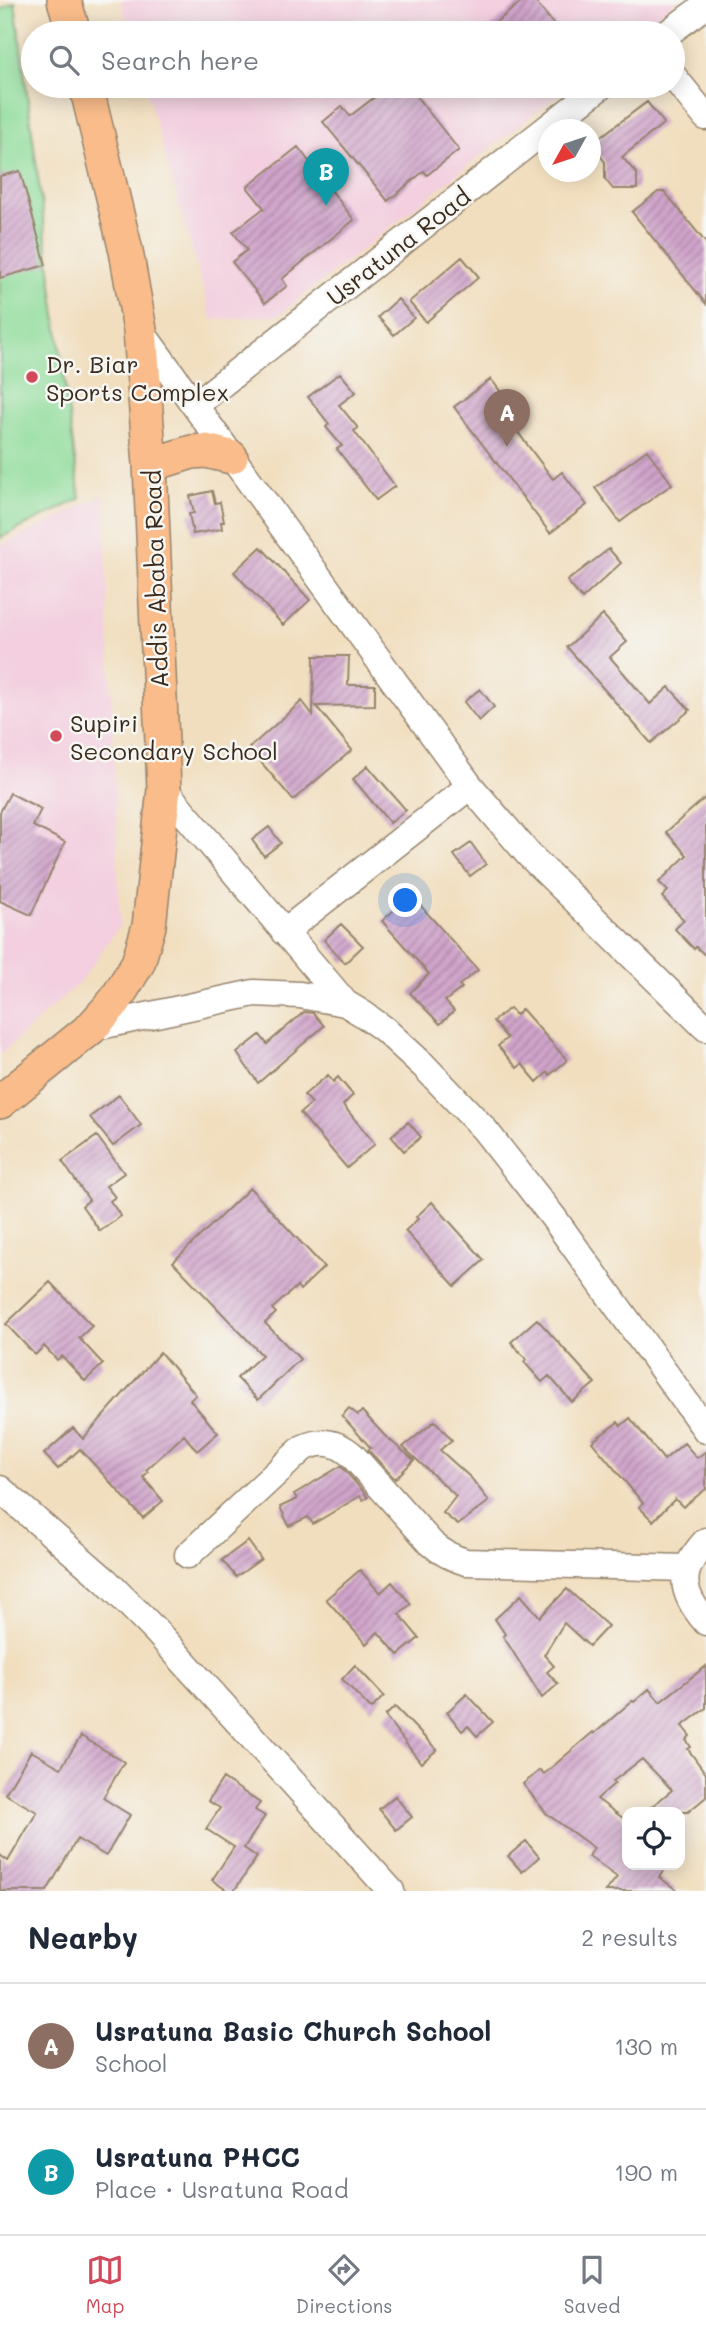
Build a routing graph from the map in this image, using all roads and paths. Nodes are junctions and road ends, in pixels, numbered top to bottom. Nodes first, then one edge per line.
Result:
1 (64, 0) edge
2 (706, 5) edge
3 (70, 21) edge
4 (684, 21) edge
5 (685, 90) edge
6 (89, 98) edge
7 (586, 98) edge
8 (706, 117) edge
9 (140, 330) junction
10 (195, 405) junction
11 (231, 457) junction
12 (150, 465) junction
13 (470, 786) junction
14 (164, 789) junction
15 (284, 932) junction
16 (345, 1003) junction
17 (90, 1028) junction
18 (706, 1028) edge
19 (0, 1102) edge
20 (706, 1430) edge
21 (0, 1489) edge
22 (706, 1541) edge
23 (188, 1555) dead end
24 (687, 1568) junction
25 (706, 1622) edge
26 (391, 1891) edge

1 - 3 main road
2 - 4 street
5 - 8 street
6 - 9 main road, Addis Ababa Road
7 - 10 street, Usratuna Road
9 - 10 street
9 - 12 main road, Addis Ababa Road
10 - 11 street
11 - 12 main road
11 - 13 street
12 - 14 main road, Addis Ababa Road
13 - 15 street
13 - 18 street
14 - 15 street
14 - 17 main road, Addis Ababa Road
15 - 16 street
16 - 17 street
16 - 20 street
17 - 19 main road, Addis Ababa Road
21 - 26 street
22 - 24 street
23 - 24 street
24 - 25 street

